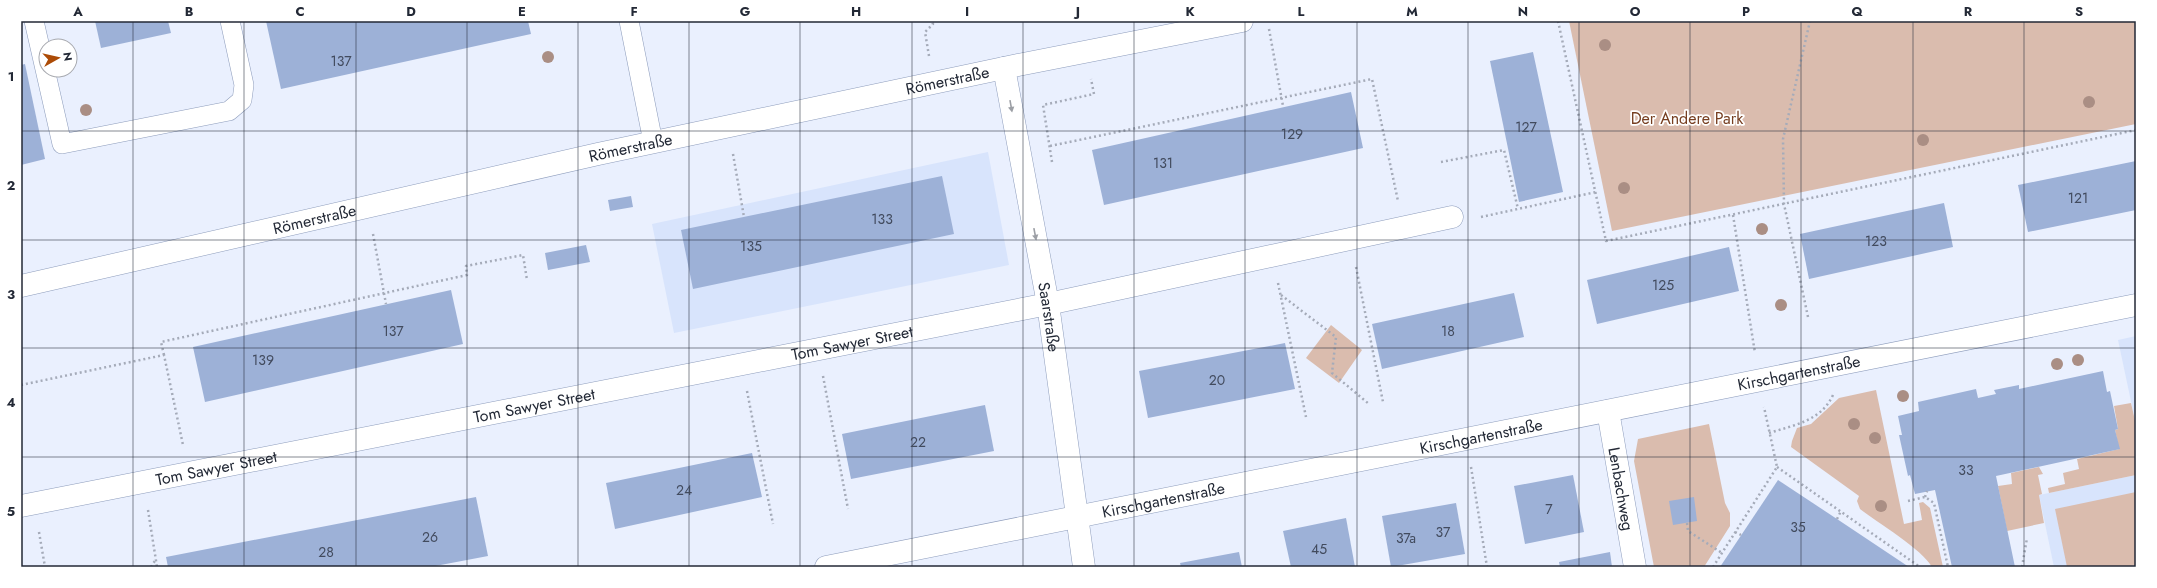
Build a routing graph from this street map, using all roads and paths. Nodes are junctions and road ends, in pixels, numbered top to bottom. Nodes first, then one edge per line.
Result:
1 (34, 21) edge
2 (230, 21) edge
3 (629, 21) edge
4 (932, 21) edge
5 (1242, 21) edge
6 (1268, 21) edge
7 (1558, 21) edge
8 (1810, 21) edge
9 (1086, 51) junction
10 (1004, 68) junction
11 (933, 83) junction
12 (1282, 98) junction
13 (1043, 105) dead end
14 (1283, 106) dead end
15 (728, 126) junction
16 (2136, 130) edge
17 (654, 142) junction
18 (1050, 146) dead end
19 (1441, 162) dead end
20 (1596, 192) junction
21 (1784, 204) junction
22 (368, 206) junction
23 (1518, 209) junction
24 (1733, 215) junction
25 (744, 217) dead end
26 (1452, 217) joint
27 (1403, 228) junction
28 (1350, 239) junction
29 (1273, 256) junction
30 (527, 280) dead end
31 (21, 286) edge
32 (384, 294) junction
33 (1281, 295) junction
34 (386, 304) dead end
35 (1048, 304) junction
36 (2136, 305) edge
37 (1808, 317) dead end
38 (818, 349) junction
39 (164, 356) junction
40 (741, 364) junction
41 (1828, 367) junction
42 (1758, 381) junction
43 (21, 385) edge
44 (1383, 402) dead end
45 (1369, 404) dead end
46 (1764, 409) dead end
47 (1608, 411) junction
48 (1306, 417) dead end
49 (1769, 433) junction
50 (1466, 439) junction
51 (1776, 467) junction
52 (189, 472) junction
53 (144, 482) junction
54 (1927, 491) dead end
55 (1925, 497) junction
56 (1908, 500) dead end
57 (27, 505) edge
58 (848, 509) dead end
59 (1841, 511) junction
60 (1078, 517) junction
61 (1837, 519) dead end
62 (1687, 523) dead end
63 (773, 524) dead end
64 (1735, 532) junction
65 (1741, 535) dead end
66 (2027, 538) dead end
67 (1722, 553) junction
68 (156, 559) junction
69 (45, 567) edge
70 (151, 567) edge
71 (157, 567) edge
72 (826, 567) edge
73 (1084, 567) edge
74 (1487, 567) edge
75 (1635, 567) edge
76 (1713, 567) edge
77 (1920, 567) edge
78 (1948, 567) edge
79 (2022, 567) edge

1 - 2 lane
3 - 17 lane
4 - 11 path
5 - 9 street, Römerstraße
6 - 12 path
7 - 20 path
8 - 21 path
9 - 10 street, Römerstraße
9 - 13 path
10 - 11 street, Römerstraße
10 -> 35 street, Saarstraße
11 - 15 street, Römerstraße
12 - 14 path
12 - 18 path
12 - 27 path
15 - 17 street, Römerstraße
15 - 25 path
16 - 21 path
17 - 22 street, Römerstraße
19 - 23 path
20 - 23 path
20 - 24 path
21 - 24 path
21 - 37 path
22 - 31 street, Römerstraße
22 - 32 path
23 - 26 path
24 - 42 path
26 - 27 street, Tom Sawyer Street
27 - 28 street, Tom Sawyer Street
28 - 29 street, Tom Sawyer Street
28 - 44 path
29 - 33 path
29 - 35 street, Tom Sawyer Street
30 - 32 path
32 - 34 path
32 - 39 path
33 - 45 path
33 - 48 path
35 - 38 street, Tom Sawyer Street
35 - 60 street, Saarstraße
36 - 41 street, Kirschgartenstraße
38 - 40 street, Tom Sawyer Street
38 - 58 path
39 - 43 path
39 - 52 path
40 - 52 street, Tom Sawyer Street
40 - 63 path
41 - 42 street, Kirschgartenstraße
41 - 49 path
42 - 47 street, Kirschgartenstraße
46 - 49 path
47 - 50 street, Kirschgartenstraße
47 - 75 street, Lenbachweg
49 - 51 path
50 - 60 street, Kirschgartenstraße
50 - 74 path
51 - 59 path
51 - 64 path
52 - 53 street, Tom Sawyer Street
53 - 57 street, Tom Sawyer Street
53 - 68 path
54 - 55 path
55 - 56 path
55 - 78 path
57 - 69 path
59 - 61 path
59 - 77 path
60 - 72 street, Kirschgartenstraße
60 - 73 street, Saarstraße
62 - 67 path
64 - 65 path
64 - 67 path
66 - 79 path
67 - 76 path
68 - 70 path
68 - 71 path

